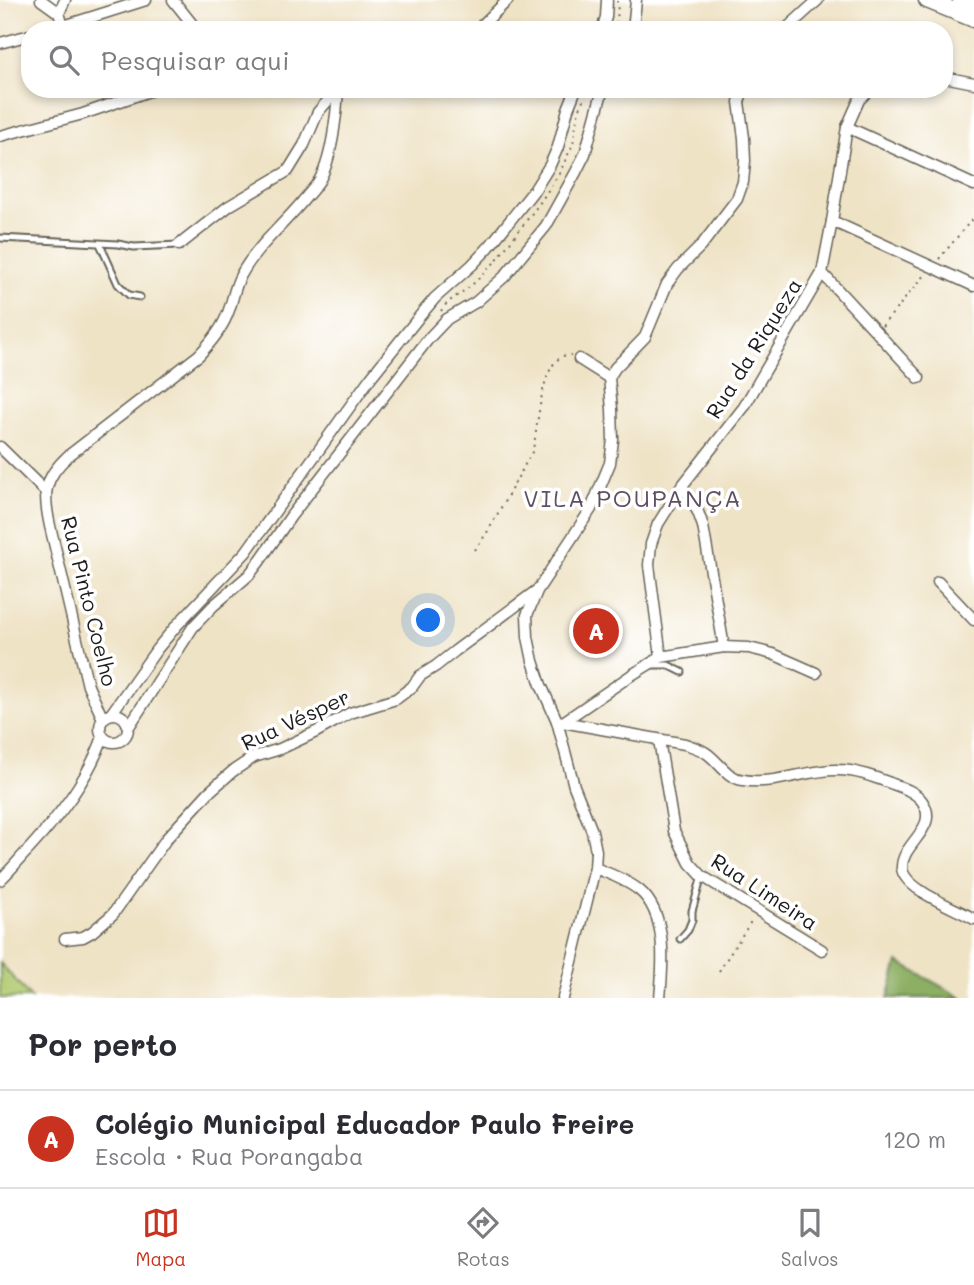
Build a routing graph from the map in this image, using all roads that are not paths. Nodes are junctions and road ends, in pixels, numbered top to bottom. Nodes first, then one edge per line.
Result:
1 (41, 0) edge
2 (65, 0) edge
3 (146, 0) edge
4 (173, 0) edge
5 (508, 0) edge
6 (607, 0) edge
7 (636, 0) edge
8 (818, 0) edge
9 (927, 0) edge
10 (961, 0) edge
11 (974, 5) edge
12 (58, 13) junction
13 (974, 19) edge
14 (61, 21) edge
15 (79, 21) edge
16 (190, 21) edge
17 (486, 21) edge
18 (605, 21) edge
19 (634, 21) edge
20 (796, 21) edge
21 (21, 37) edge
22 (0, 43) edge
23 (953, 79) edge
24 (974, 83) edge
25 (129, 98) edge
26 (330, 98) edge
27 (338, 98) edge
28 (572, 98) edge
29 (601, 98) edge
30 (740, 98) edge
31 (861, 98) edge
32 (847, 127) junction
33 (0, 136) edge
34 (974, 185) edge
35 (832, 220) junction
36 (0, 238) edge
37 (100, 244) junction
38 (179, 245) joint
39 (822, 273) junction
40 (974, 286) edge
41 (140, 297) dead end
42 (579, 359) road end
43 (609, 378) junction
44 (919, 378) dead end
45 (0, 447) edge
46 (682, 486) junction
47 (46, 492) junction
48 (938, 582) dead end
49 (537, 591) junction
50 (974, 620) edge
51 (724, 647) junction
52 (661, 657) junction
53 (643, 667) junction
54 (682, 672) dead end
55 (816, 673) dead end
56 (107, 717) junction
57 (560, 722) junction
58 (128, 728) junction
59 (103, 737) junction
60 (659, 740) junction
61 (595, 868) junction
62 (702, 876) junction
63 (0, 880) edge
64 (974, 919) edge
65 (65, 939) dead end
66 (680, 939) dead end
67 (822, 950) dead end
68 (563, 998) edge
69 (660, 998) edge

1 - 12 street
2 - 12 street
3 - 15 street
4 - 16 street
5 - 17 street
6 - 18 street
7 - 19 street
8 - 20 street
9 - 13 main road
10 - 11 main road
12 - 14 street
21 - 22 street
23 - 24 street
25 - 33 street
26 - 38 street
27 - 47 street
28 - 56 street
29 - 58 street
30 - 43 street
31 - 32 street, Rua da Riqueza
32 - 34 street
32 - 35 street, Rua da Riqueza
35 - 39 street, Rua da Riqueza
35 - 40 street
36 - 37 lane
37 - 38 lane
37 - 41 lane
39 - 44 street
39 - 46 street, Rua da Riqueza
42 - 43 street
43 - 49 street
45 - 47 street
46 - 51 street
46 - 52 street, Rua da Riqueza
47 - 56 street, Rua Pinto Coelho
48 - 50 street
49 - 57 street
49 - 65 street, Rua Vésper
51 - 52 street
51 - 55 street
52 - 53 street
53 - 54 lane
53 - 57 street
56 - 58 street
56 - 59 street
57 - 60 street
57 - 61 street
58 - 59 street
59 - 63 street
60 - 62 street, Rua Limeira
60 - 64 street
61 - 68 street
61 - 69 street
62 - 66 lane
62 - 67 street, Rua Limeira

